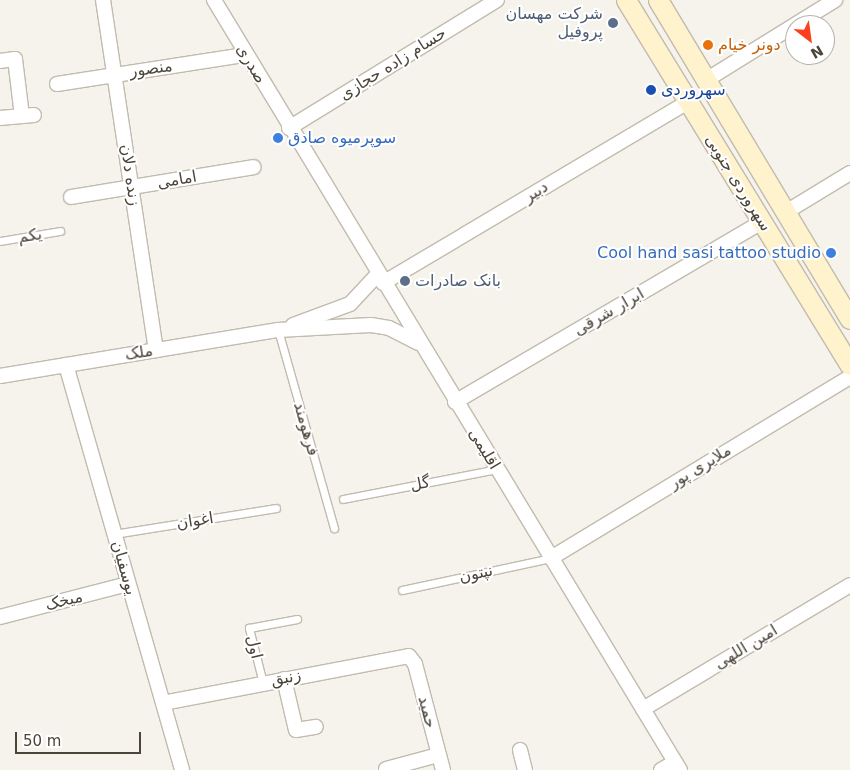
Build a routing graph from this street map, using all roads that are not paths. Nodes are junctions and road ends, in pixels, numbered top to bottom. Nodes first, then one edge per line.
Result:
1 (103, 0) edge
2 (214, 0) edge
3 (498, 0) edge
4 (626, 0) edge
5 (658, 0) edge
6 (835, 0) edge
7 (245, 55) junction
8 (0, 61) edge
9 (116, 74) junction
10 (706, 80) junction
11 (57, 84) dead end
12 (688, 102) junction
13 (0, 118) edge
14 (289, 128) junction
15 (254, 166) dead end
16 (850, 173) edge
17 (132, 187) junction
18 (71, 197) dead end
19 (786, 212) junction
20 (762, 222) junction
21 (60, 231) dead end
22 (0, 241) edge
23 (380, 279) junction
24 (850, 319) edge
25 (278, 330) junction
26 (421, 345) junction
27 (156, 350) junction
28 (66, 365) junction
29 (850, 365) edge
30 (0, 376) edge
31 (850, 377) edge
32 (455, 402) junction
33 (497, 469) junction
34 (343, 499) dead end
35 (276, 508) dead end
36 (334, 528) dead end
37 (114, 534) junction
38 (550, 558) junction
39 (128, 584) junction
40 (850, 585) edge
41 (402, 590) dead end
42 (0, 617) edge
43 (297, 619) dead end
44 (409, 656) joint
45 (284, 679) junction
46 (263, 683) junction
47 (162, 702) junction
48 (643, 709) junction
49 (316, 726) dead end
50 (520, 750) dead end
51 (438, 755) junction
52 (677, 766) edge
53 (178, 769) edge
54 (386, 769) edge
55 (443, 770) edge
56 (525, 770) edge
57 (661, 770) edge

1 - 9 street, زنده دلان
2 - 7 street, صدری
3 - 14 street, حسام زاده حجازی
4 - 12 main road, سهروردی جنوبی
5 - 10 main road, سهروردی جنوبی
6 - 10 street
7 - 9 street, منصور
7 - 14 street, صدری
8 - 13 street
9 - 11 street, منصور
9 - 17 street, زنده دلان
10 - 19 main road, سهروردی جنوبی
12 - 20 main road, سهروردی جنوبی
12 - 23 street, دبیر
14 - 23 street, اقلیمی
15 - 17 street, امامی
16 - 19 street
17 - 18 street, امامی
17 - 27 street, زنده دلان
19 - 24 main road, سهروردی جنوبی
20 - 29 main road, سهروردی جنوبی
20 - 32 street, ابرار شرقی
21 - 22 lane, یکم
23 - 25 street, دبیر
23 - 26 street, اقلیمی
25 - 26 street
25 - 27 street, ملک
25 - 36 lane, فرهومند
26 - 32 street, اقلیمی
27 - 28 street, ملک
28 - 30 street, ملک
28 - 37 street, یوسفیان
31 - 38 street, ملایری پور
32 - 33 street, اقلیمی
33 - 34 lane, گل
33 - 38 street, اقلیمی
35 - 37 lane, اغوان
37 - 39 street, یوسفیان
38 - 41 lane, نپتون
38 - 48 street, اقلیمی
39 - 42 street, میخک
39 - 47 street, یوسفیان
40 - 48 street, امین اللهی
43 - 46 lane, اول
44 - 45 street, زنبق
44 - 51 street, حمید
45 - 46 street, زنبق
45 - 49 street
46 - 47 street, زنبق
47 - 53 street, یوسفیان
48 - 52 street, اقلیمی
50 - 56 street
51 - 54 street
51 - 55 street, حمید
52 - 57 street

